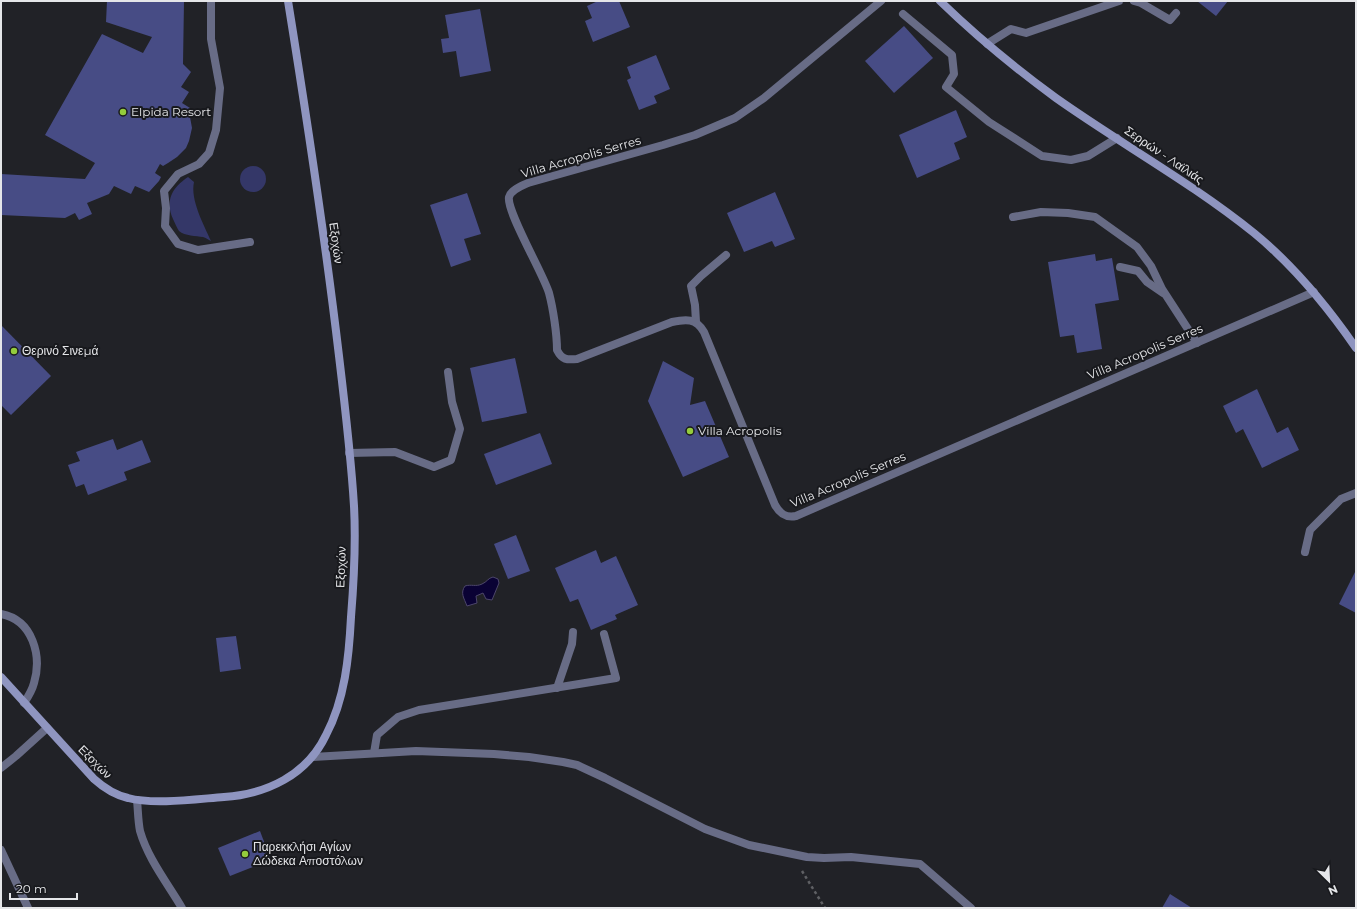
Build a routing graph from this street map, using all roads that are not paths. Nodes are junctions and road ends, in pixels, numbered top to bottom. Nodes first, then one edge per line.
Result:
1 (211, 1) edge
2 (288, 1) edge
3 (881, 1) edge
4 (940, 1) edge
5 (1119, 1) edge
6 (1134, 1) edge
7 (1176, 13) dead end
8 (902, 14) dead end
9 (987, 44) junction
10 (1117, 138) junction
11 (1013, 217) dead end
12 (250, 242) dead end
13 (726, 255) dead end
14 (1120, 267) dead end
15 (1314, 292) junction
16 (1166, 295) junction
17 (696, 322) junction
18 (1196, 343) junction
19 (1356, 348) edge
20 (448, 372) dead end
21 (349, 453) junction
22 (1356, 493) edge
23 (1305, 552) dead end
24 (1, 614) edge
25 (573, 632) dead end
26 (604, 634) dead end
27 (1, 677) edge
28 (557, 688) junction
29 (24, 703) junction
30 (47, 728) junction
31 (374, 753) junction
32 (312, 757) junction
33 (1, 768) edge
34 (137, 800) junction
35 (1, 850) edge
36 (28, 908) edge
37 (182, 908) edge
38 (971, 908) edge

1 - 12 street
2 - 21 main road, Εξοχών
3 - 17 street, Villa Acropolis Serres
4 - 9 main road, Σερρών - Λαϊλιάς
5 - 9 street
6 - 7 street
8 - 10 street
9 - 10 main road, Σερρών - Λαϊλιάς
10 - 15 main road, Σερρών - Λαϊλιάς
11 - 16 street
13 - 17 street
14 - 16 street
15 - 18 street, Villa Acropolis Serres
15 - 19 main road, Σερρών - Λαϊλιάς
16 - 18 street
17 - 18 street, Villa Acropolis Serres
20 - 21 street
21 - 32 main road, Εξοχών
22 - 23 street
24 - 29 street
25 - 28 street
26 - 28 street
27 - 29 main road, Εξοχών
28 - 31 street
29 - 30 main road, Εξοχών
30 - 33 street
30 - 34 main road, Εξοχών
31 - 32 street
31 - 38 street
32 - 34 main road, Εξοχών
34 - 37 street
35 - 36 street

